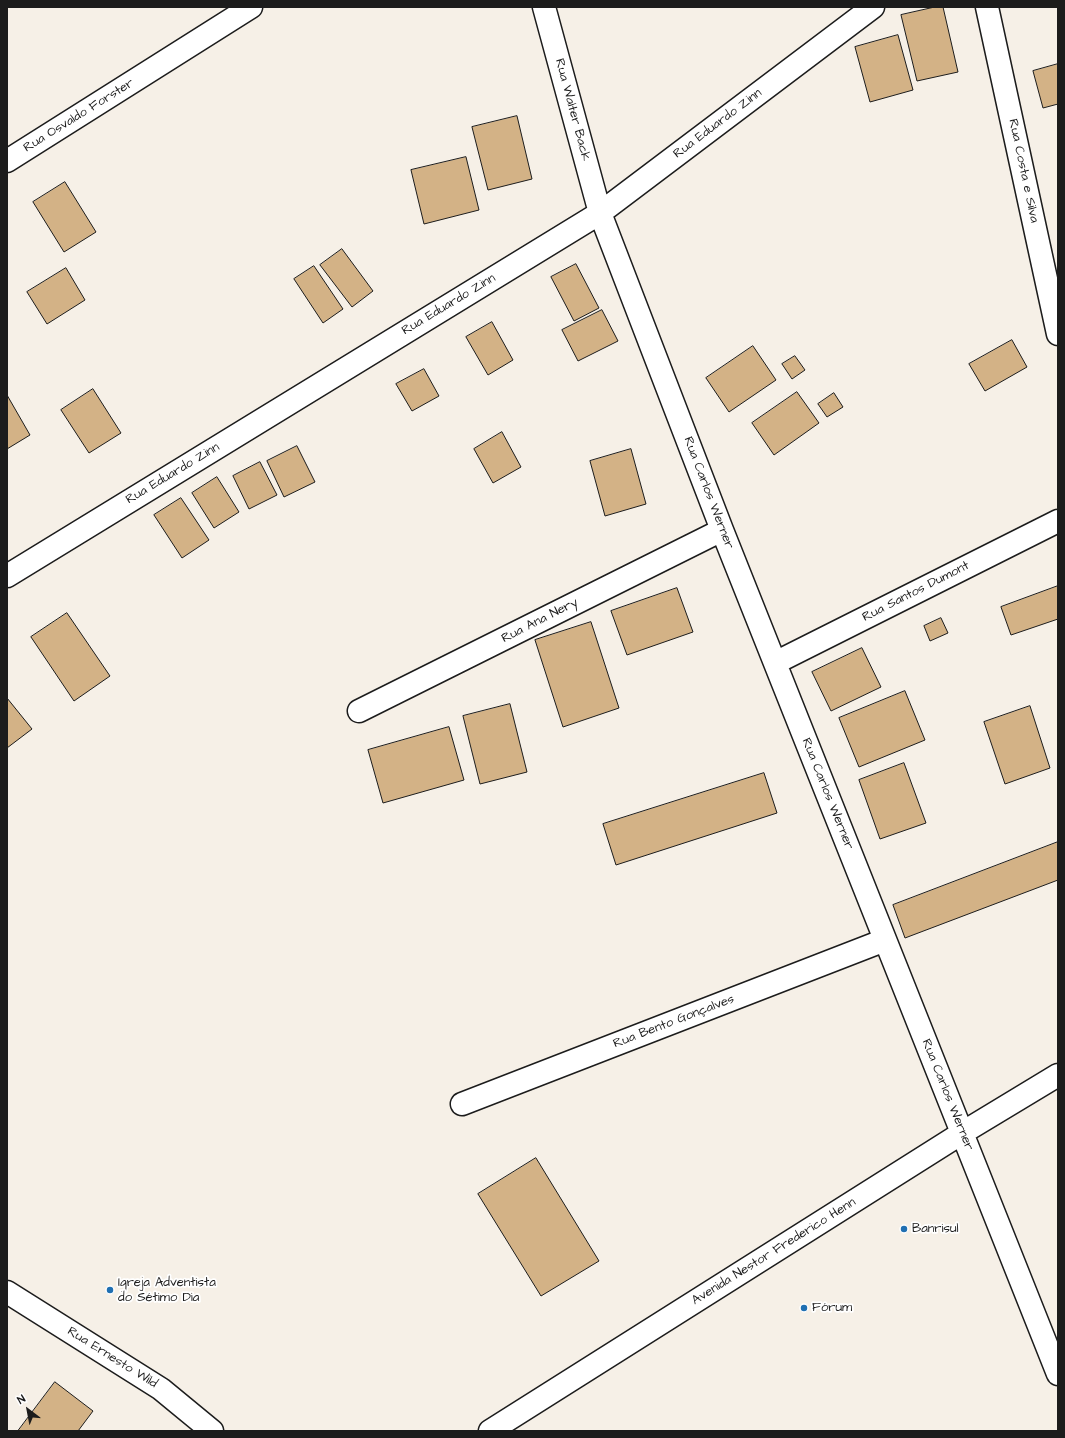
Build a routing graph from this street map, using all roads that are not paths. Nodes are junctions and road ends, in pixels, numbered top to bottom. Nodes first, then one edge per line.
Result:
1 (251, 7) edge
2 (544, 7) edge
3 (873, 7) edge
4 (987, 7) edge
5 (7, 161) edge
6 (600, 213) junction
7 (1058, 334) edge
8 (1058, 521) edge
9 (722, 530) junction
10 (7, 576) edge
11 (775, 663) junction
12 (359, 712) dead end
13 (885, 940) junction
14 (1058, 1074) edge
15 (462, 1104) dead end
16 (962, 1133) junction
17 (7, 1292) edge
18 (1058, 1374) edge
19 (212, 1431) edge
20 (490, 1431) edge

1 - 5 street, Rua Osvaldo Forster
2 - 6 street, Rua Walter Back
3 - 6 street, Rua Eduardo Zinn
4 - 7 street, Rua Costa e Silva
6 - 9 street, Rua Carlos Werner
6 - 10 street, Rua Eduardo Zinn
8 - 11 street, Rua Santos Dumont
9 - 11 street, Rua Carlos Werner
9 - 12 street, Rua Ana Nery
11 - 13 street, Rua Carlos Werner
13 - 15 street, Rua Bento Gonçalves
13 - 16 street, Rua Carlos Werner
14 - 16 street, Avenida Nestor Frederico Henn
16 - 18 street, Rua Carlos Werner
16 - 20 street, Avenida Nestor Frederico Henn
17 - 19 street, Rua Ernesto Wild

